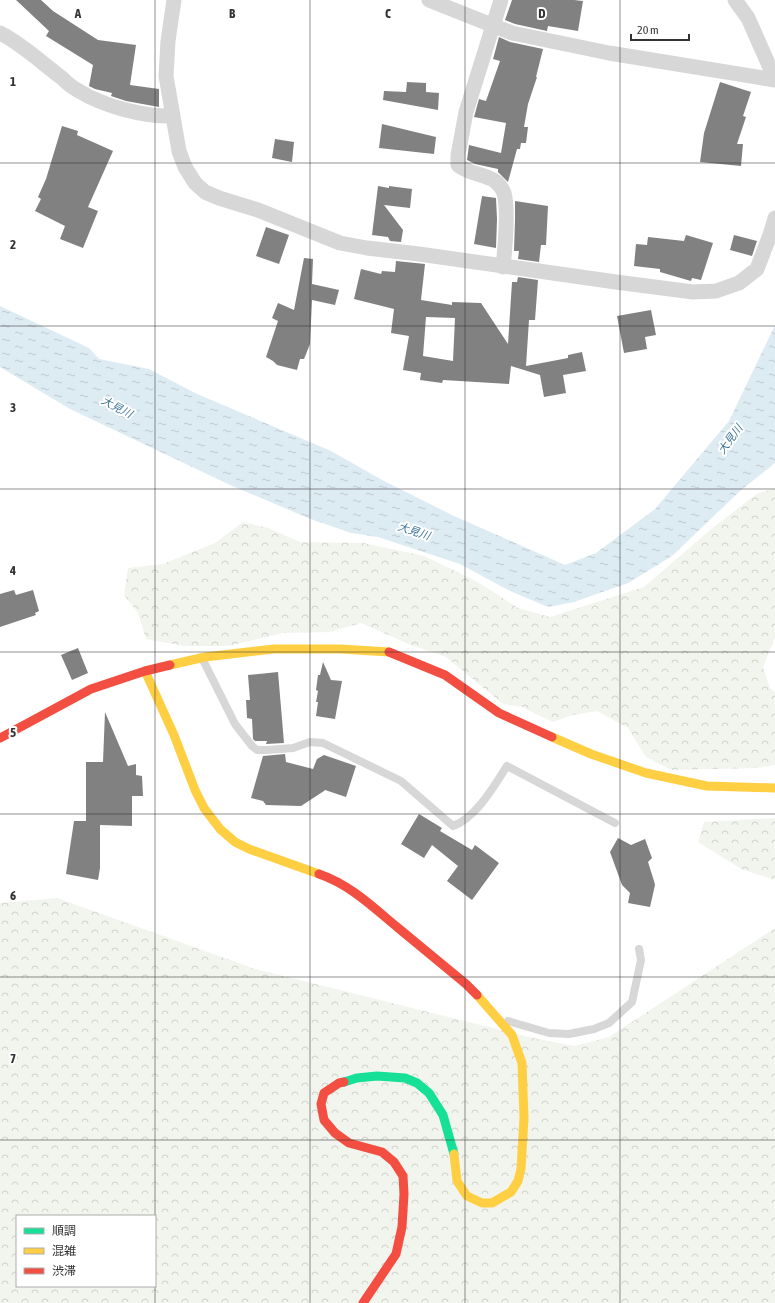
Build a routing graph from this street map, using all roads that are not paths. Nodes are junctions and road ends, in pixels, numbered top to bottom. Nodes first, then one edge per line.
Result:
1 (174, 0) edge
2 (429, 0) edge
3 (500, 0) edge
4 (735, 0) edge
5 (492, 26) junction
6 (0, 33) edge
7 (775, 80) edge
8 (173, 116) junction
9 (775, 218) edge
10 (503, 267) junction
11 (202, 657) junction
12 (145, 671) junction
13 (0, 738) edge
14 (775, 788) edge
15 (615, 823) dead end
16 (639, 949) dead end
17 (499, 1019) junction
18 (363, 1303) edge

1 - 8 street
2 - 5 street
3 - 5 street
4 - 7 street
5 - 7 street
5 - 10 street
6 - 8 street
8 - 10 street
9 - 10 street
11 - 12 street
11 - 14 street
11 - 15 lane
12 - 13 street
12 - 17 street
16 - 17 lane
17 - 18 street

